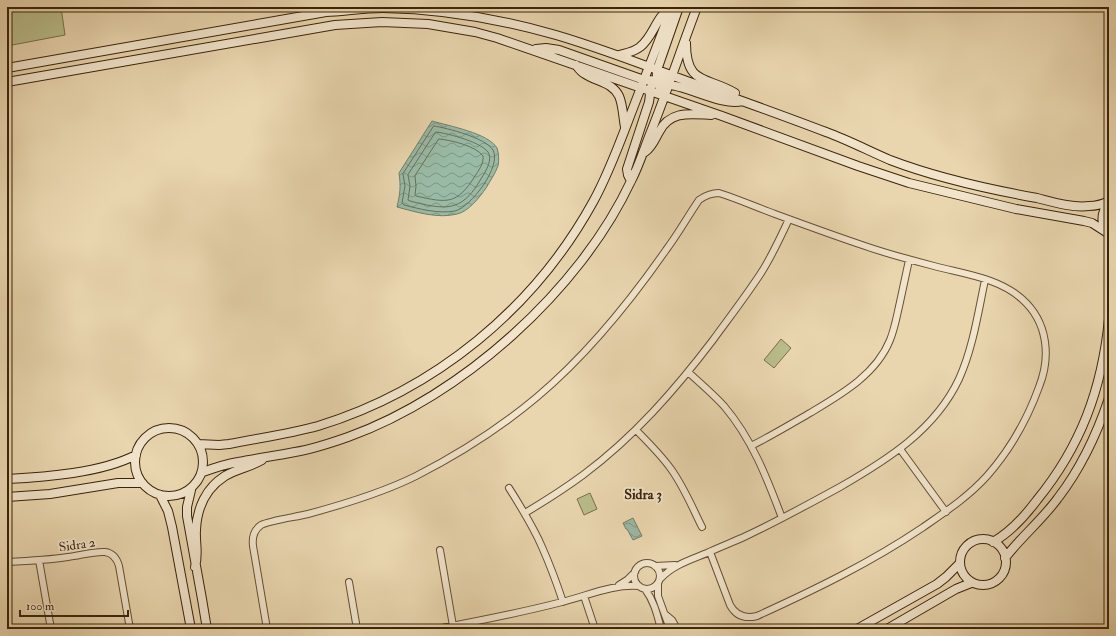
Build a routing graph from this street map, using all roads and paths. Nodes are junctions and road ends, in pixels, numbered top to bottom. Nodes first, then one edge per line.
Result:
1 (671, 7) edge
2 (679, 7) edge
3 (697, 7) edge
4 (686, 37) junction
5 (534, 50) junction
6 (619, 56) junction
7 (54, 60) junction
8 (576, 64) junction
9 (7, 68) edge
10 (653, 68) junction
11 (56, 74) junction
12 (672, 75) junction
13 (7, 82) edge
14 (650, 85) junction
15 (669, 85) junction
16 (665, 97) junction
17 (742, 101) junction
18 (722, 116) junction
19 (625, 129) junction
20 (643, 152) junction
21 (631, 181) junction
22 (1109, 202) edge
23 (789, 219) junction
24 (1107, 234) edge
25 (909, 260) junction
26 (985, 280) junction
27 (1109, 319) edge
28 (688, 372) junction
29 (1109, 398) edge
30 (636, 430) junction
31 (198, 444) junction
32 (751, 446) junction
33 (900, 449) junction
34 (136, 455) junction
35 (269, 456) junction
36 (203, 472) junction
37 (7, 479) edge
38 (142, 483) junction
39 (509, 488) dead end
40 (190, 490) junction
41 (160, 495) junction
42 (7, 497) edge
43 (946, 512) junction
44 (525, 513) junction
45 (782, 518) junction
46 (702, 527) dead end
47 (993, 542) junction
48 (440, 550) dead end
49 (710, 552) junction
50 (1005, 558) junction
51 (39, 560) junction
52 (7, 562) edge
53 (959, 564) junction
54 (677, 565) junction
55 (655, 566) junction
56 (196, 567) junction
57 (634, 572) junction
58 (659, 581) junction
59 (349, 582) dead end
60 (971, 582) junction
61 (618, 586) junction
62 (642, 587) junction
63 (584, 596) junction
64 (564, 602) junction
65 (665, 614) junction
66 (453, 626) junction
67 (51, 629) edge
68 (130, 629) edge
69 (191, 629) edge
70 (207, 629) edge
71 (267, 629) edge
72 (357, 629) edge
73 (436, 629) edge
74 (595, 629) edge
75 (661, 629) edge
76 (670, 629) edge
77 (677, 629) edge
78 (857, 629) edge
79 (887, 629) edge

1 - 6 street
1 - 10 street
2 - 10 street
3 - 4 street
4 - 12 street
4 - 17 street
5 - 8 street
5 - 11 street
5 - 14 street
6 - 7 street
6 - 10 street
7 - 9 street
7 - 11 street
8 - 14 street
8 - 19 street
10 - 12 street
10 - 14 street
11 - 13 street
12 - 14 street
12 - 15 street
12 - 17 street
14 - 15 street
14 - 16 street
14 - 19 street
14 - 21 street
15 - 16 street
15 - 17 street
16 - 18 street
16 - 20 street
17 - 22 street
18 - 20 street
18 - 24 street
19 - 31 street
20 - 21 street
21 - 35 street
22 - 24 street
23 - 25 street
23 - 28 street
23 - 71 street
25 - 26 street
25 - 32 street
26 - 33 street
26 - 43 street
27 - 47 street
28 - 30 street
28 - 32 street
29 - 50 street
30 - 44 street
30 - 46 street
31 - 34 street
31 - 36 street
32 - 45 street
33 - 43 street
33 - 45 street
34 - 37 street
34 - 38 street
35 - 36 street
35 - 56 street
36 - 40 street
38 - 41 street
38 - 42 street
39 - 44 street
40 - 41 street
40 - 56 street
41 - 69 street
43 - 49 street
44 - 64 street
45 - 49 street
47 - 50 street
47 - 53 street
48 - 66 street
49 - 54 street
50 - 60 street
51 - 52 street, Sidra 2
51 - 67 street
51 - 68 street, Sidra 2
53 - 60 street
53 - 78 street
54 - 55 street
54 - 58 street
55 - 57 street
55 - 58 street
56 - 70 street
57 - 61 street
57 - 62 street
58 - 62 street
58 - 65 street
59 - 72 street
60 - 79 street
61 - 62 street
61 - 63 street
62 - 75 street
63 - 64 street
63 - 74 street
64 - 66 street
65 - 76 street
65 - 77 street
66 - 73 street

